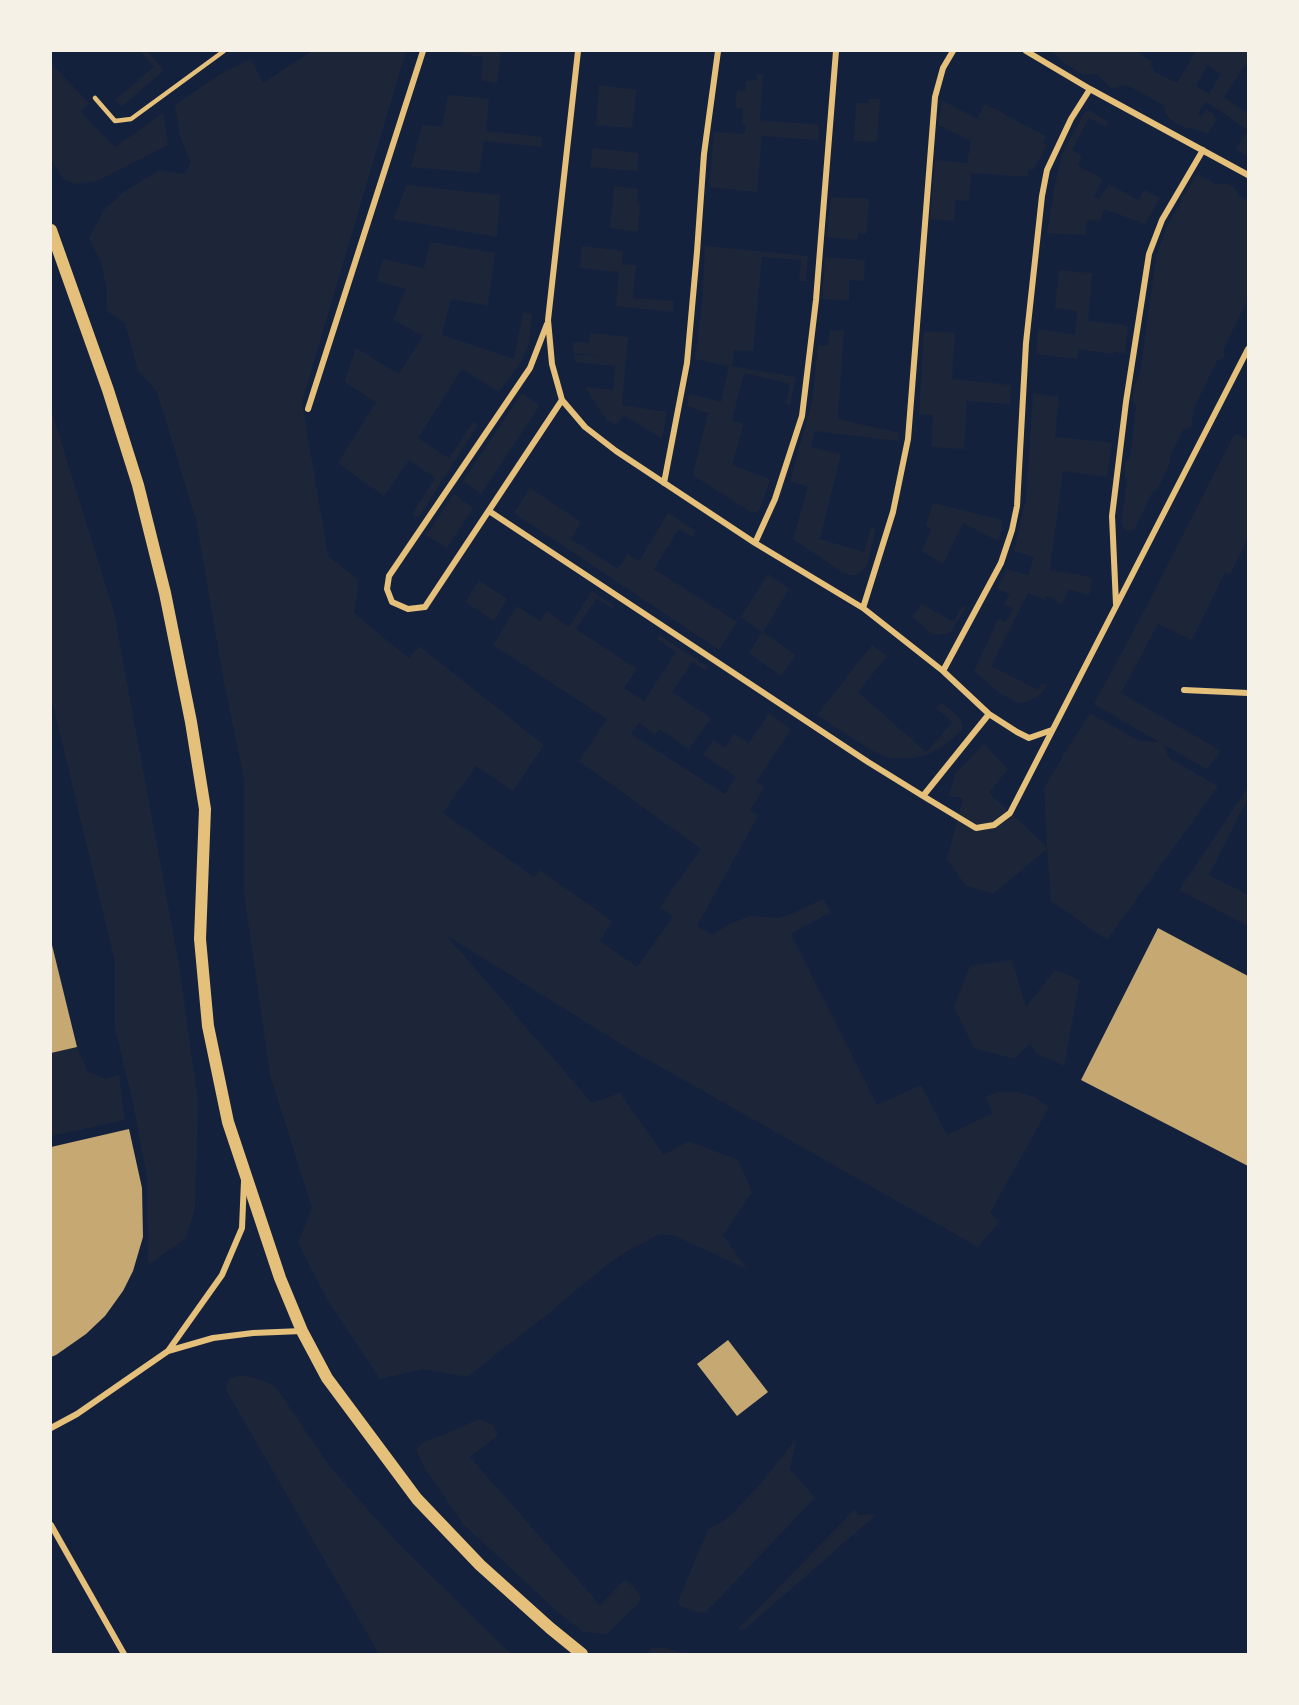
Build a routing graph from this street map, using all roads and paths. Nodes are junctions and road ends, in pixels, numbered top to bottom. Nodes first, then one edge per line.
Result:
1 (224, 51) edge
2 (423, 51) edge
3 (578, 51) edge
4 (718, 51) edge
5 (836, 51) edge
6 (953, 51) edge
7 (1026, 51) edge
8 (1090, 89) junction
9 (95, 98) dead end
10 (1203, 150) junction
11 (1248, 175) edge
12 (51, 230) edge
13 (548, 320) junction
14 (1248, 349) edge
15 (562, 400) junction
16 (308, 409) dead end
17 (664, 483) junction
18 (489, 511) junction
19 (755, 543) junction
20 (1116, 605) junction
21 (863, 608) junction
22 (943, 671) junction
23 (1184, 690) dead end
24 (1248, 693) edge
25 (989, 714) junction
26 (1052, 730) junction
27 (923, 796) junction
28 (244, 1172) junction
29 (302, 1331) junction
30 (168, 1351) junction
31 (51, 1428) edge
32 (51, 1525) edge
33 (124, 1654) edge
34 (582, 1654) edge

1 - 9 lane
2 - 16 street
3 - 13 street
4 - 17 street
5 - 19 street
6 - 21 street
7 - 8 street
8 - 10 street
8 - 22 street
10 - 11 street
10 - 20 street
12 - 28 main road
13 - 15 street
13 - 18 street
14 - 20 street
15 - 17 street
15 - 18 street
17 - 19 street
18 - 27 street
19 - 21 street
20 - 26 street
21 - 22 street
22 - 25 street
23 - 24 street
25 - 26 street
25 - 27 street
26 - 27 street
28 - 29 main road
28 - 30 street
29 - 30 street
29 - 34 main road
30 - 31 street
32 - 33 street

